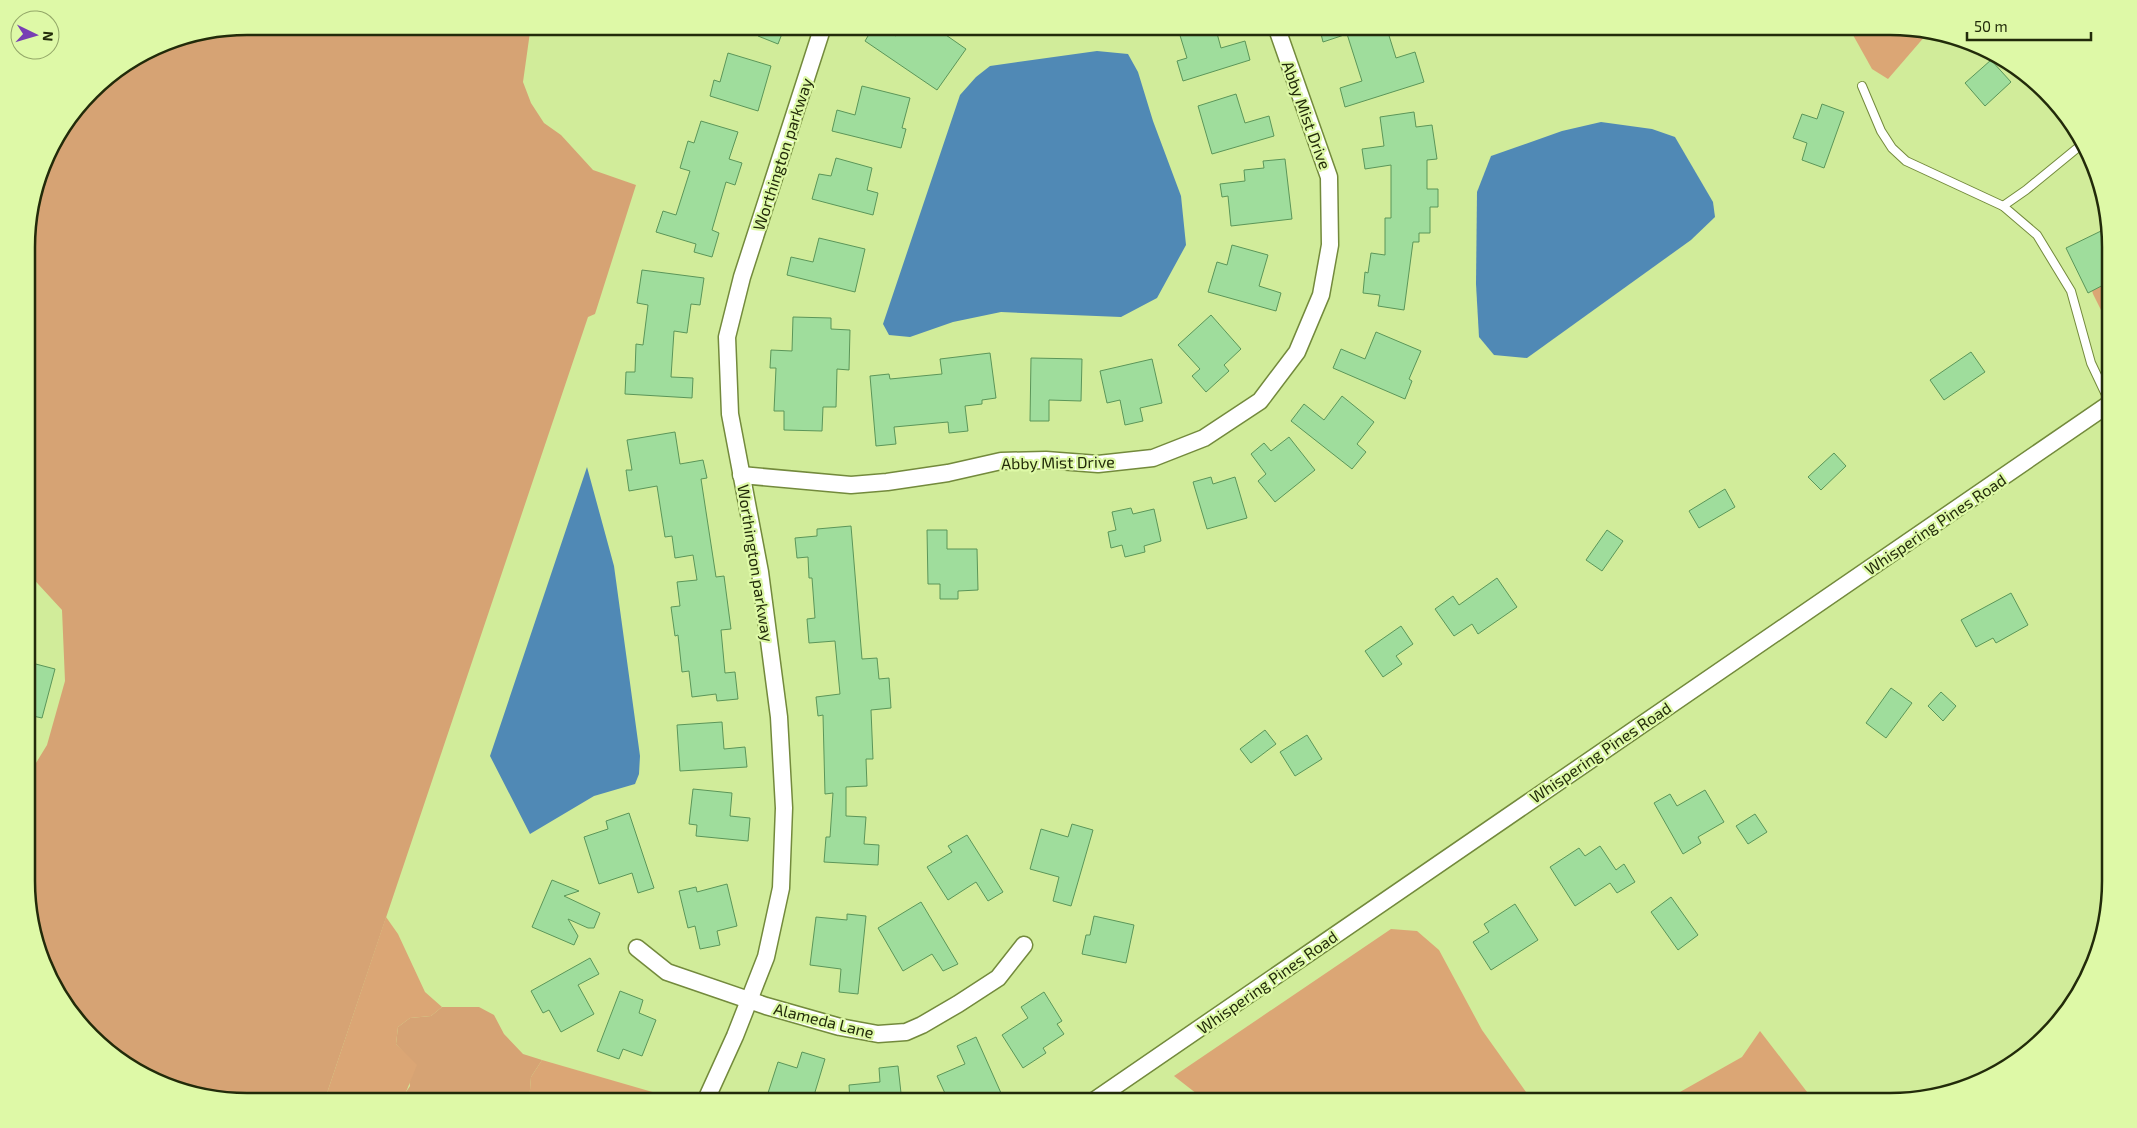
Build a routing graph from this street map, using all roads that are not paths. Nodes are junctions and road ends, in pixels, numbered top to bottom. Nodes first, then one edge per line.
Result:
1 (820, 35) edge
2 (1279, 35) edge
3 (1862, 86) dead end
4 (2077, 148) edge
5 (2003, 206) junction
6 (2102, 387) edge
7 (2102, 408) edge
8 (741, 475) junction
9 (1024, 945) dead end
10 (637, 948) dead end
11 (749, 1000) junction
12 (710, 1093) edge
13 (1105, 1093) edge

1 - 8 street, Worthington parkway
2 - 8 street, Abby Mist Drive
3 - 5 lane
4 - 5 lane
5 - 6 lane
7 - 13 street, Whispering Pines Road
8 - 11 street, Worthington parkway
9 - 11 street, Alameda Lane
10 - 11 street, Alameda Lane
11 - 12 street, Worthington parkway

